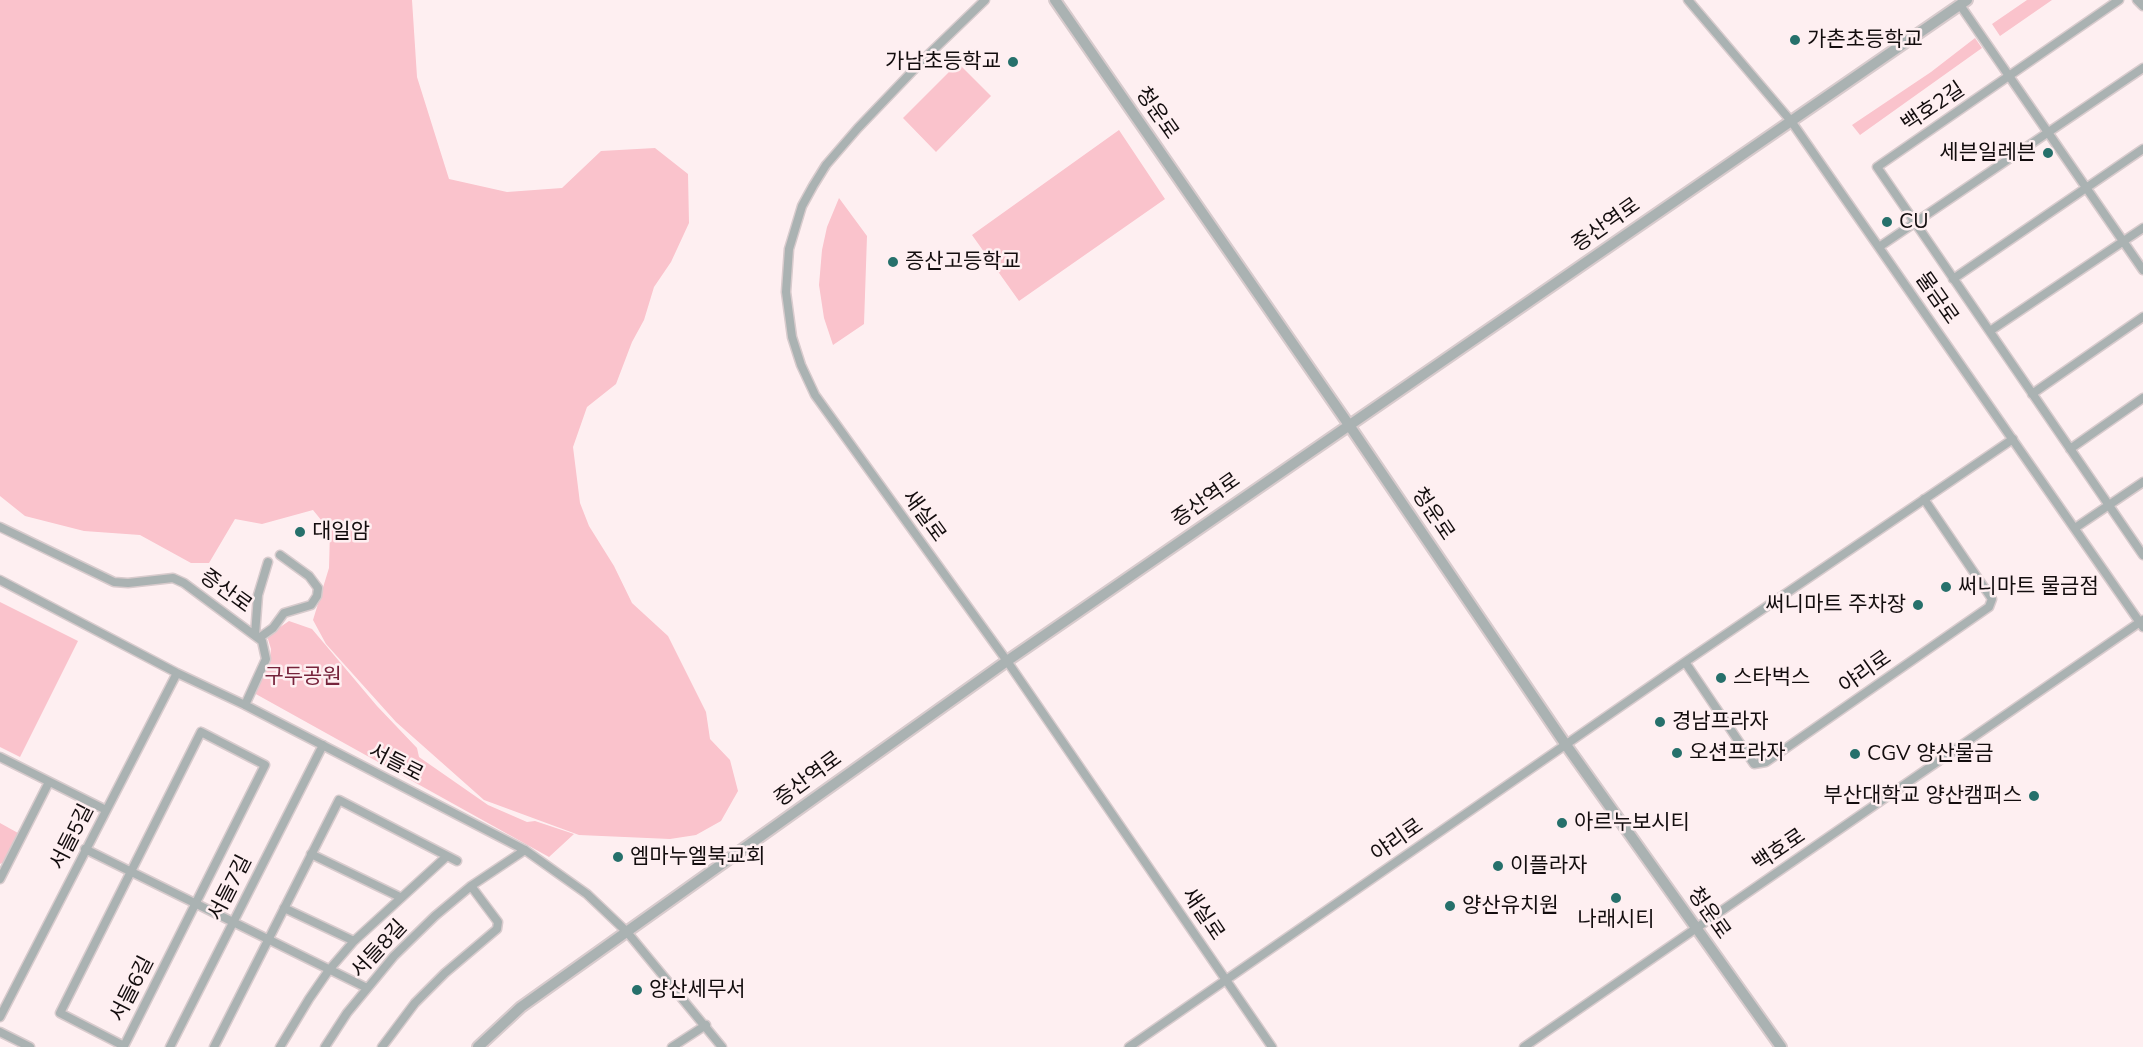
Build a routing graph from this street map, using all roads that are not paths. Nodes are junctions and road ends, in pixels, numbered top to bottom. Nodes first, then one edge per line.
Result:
1 (985, 0) edge
2 (1055, 0) edge
3 (1688, 0) edge
4 (2119, 0) edge
5 (2138, 0) edge
6 (1964, 2) edge
7 (2143, 6) edge
8 (2143, 68) edge
9 (2009, 77) junction
10 (1791, 121) junction
11 (2048, 132) junction
12 (2143, 149) edge
13 (2086, 188) junction
14 (1915, 223) junction
15 (2143, 228) edge
16 (2123, 241) junction
17 (1879, 247) junction
18 (2143, 270) edge
19 (1953, 279) junction
20 (2143, 317) edge
21 (1990, 332) junction
22 (2032, 394) junction
23 (2143, 398) edge
24 (1349, 425) junction
25 (2013, 439) junction
26 (2070, 449) junction
27 (2143, 482) edge
28 (1924, 499) junction
29 (2109, 506) junction
30 (0, 527) edge
31 (2075, 528) junction
32 (280, 555) dead end
33 (2143, 555) edge
34 (268, 562) dead end
35 (0, 580) edge
36 (2142, 623) edge
37 (257, 637) junction
38 (1007, 661) junction
39 (1685, 662) junction
40 (177, 673) junction
41 (245, 705) junction
42 (322, 745) junction
43 (1566, 745) junction
44 (0, 756) edge
45 (49, 782) junction
46 (106, 810) junction
47 (85, 849) junction
48 (525, 850) junction
49 (311, 854) junction
50 (447, 856) junction
51 (457, 861) dead end
52 (131, 872) junction
53 (1, 874) edge
54 (471, 886) junction
55 (400, 897) junction
56 (195, 904) junction
57 (284, 908) junction
58 (233, 922) junction
59 (1696, 928) junction
60 (627, 932) junction
61 (267, 939) junction
62 (354, 940) junction
63 (329, 970) junction
64 (1226, 980) junction
65 (367, 988) junction
66 (0, 1017) edge
67 (706, 1025) junction
68 (0, 1032) edge
69 (30, 1047) edge
70 (170, 1047) edge
71 (214, 1047) edge
72 (280, 1047) edge
73 (325, 1047) edge
74 (382, 1047) edge
75 (478, 1047) edge
76 (672, 1047) edge
77 (722, 1047) edge
78 (1129, 1047) edge
79 (1272, 1047) edge
80 (1524, 1047) edge
81 (1781, 1047) edge

1 - 38 street, 새실로
2 - 24 street, 청운로
3 - 10 street, 물금로
4 - 9 street
5 - 7 street
6 - 9 street
6 - 10 street, 증산역로
8 - 11 street
9 - 11 street
9 - 14 street, 백호2길
10 - 17 street, 물금로
10 - 24 street, 증산역로
11 - 13 street
11 - 14 street
12 - 13 street
13 - 16 street
13 - 19 street
14 - 17 street
14 - 19 street, 백호2길
15 - 16 street
16 - 18 street
16 - 21 street
17 - 25 street, 물금로
19 - 21 street, 백호2길
20 - 22 street
21 - 22 street, 백호2길
22 - 26 street, 백호2길
23 - 26 street
24 - 38 street, 증산역로
24 - 43 street, 청운로
25 - 28 street, 야리로
25 - 31 street, 물금로
26 - 29 street, 백호2길
27 - 29 street
28 - 39 street, 야리로
28 - 39 street, 야리로
29 - 31 street
29 - 33 street, 백호2길
30 - 37 street, 증산로
31 - 36 street, 물금로
32 - 37 street
34 - 37 street
35 - 40 street, 서들로
36 - 59 street, 백호로
37 - 41 street, 증산로
38 - 60 street, 증산역로
38 - 64 street, 새실로
39 - 43 street, 야리로
40 - 41 street, 서들로
40 - 46 street, 서들5길
41 - 42 street, 서들로
42 - 48 street, 서들로
42 - 58 street, 서들7길
43 - 59 street, 청운로
43 - 64 street, 야리로
44 - 45 street
45 - 46 street
45 - 53 street
46 - 47 street, 서들5길
47 - 52 street
47 - 66 street, 서들5길
48 - 54 street, 서들8길
48 - 60 street, 서들로
49 - 50 street
49 - 55 street
49 - 57 street
50 - 51 street
50 - 55 street
52 - 56 street
52 - 56 street, 서들6길
52 - 56 street, 서들6길
54 - 65 street, 서들8길
54 - 74 street
55 - 62 street
56 - 58 street
57 - 61 street
57 - 62 street
58 - 61 street
58 - 70 street, 서들7길
59 - 80 street, 백호로
59 - 81 street, 청운로
60 - 67 street, 서들로
60 - 75 street, 증산역로
61 - 63 street
61 - 71 street
62 - 63 street
63 - 65 street
63 - 72 street
64 - 78 street, 야리로
64 - 79 street, 새실로
65 - 73 street, 서들8길
67 - 76 street
67 - 77 street, 서들로
68 - 69 street

